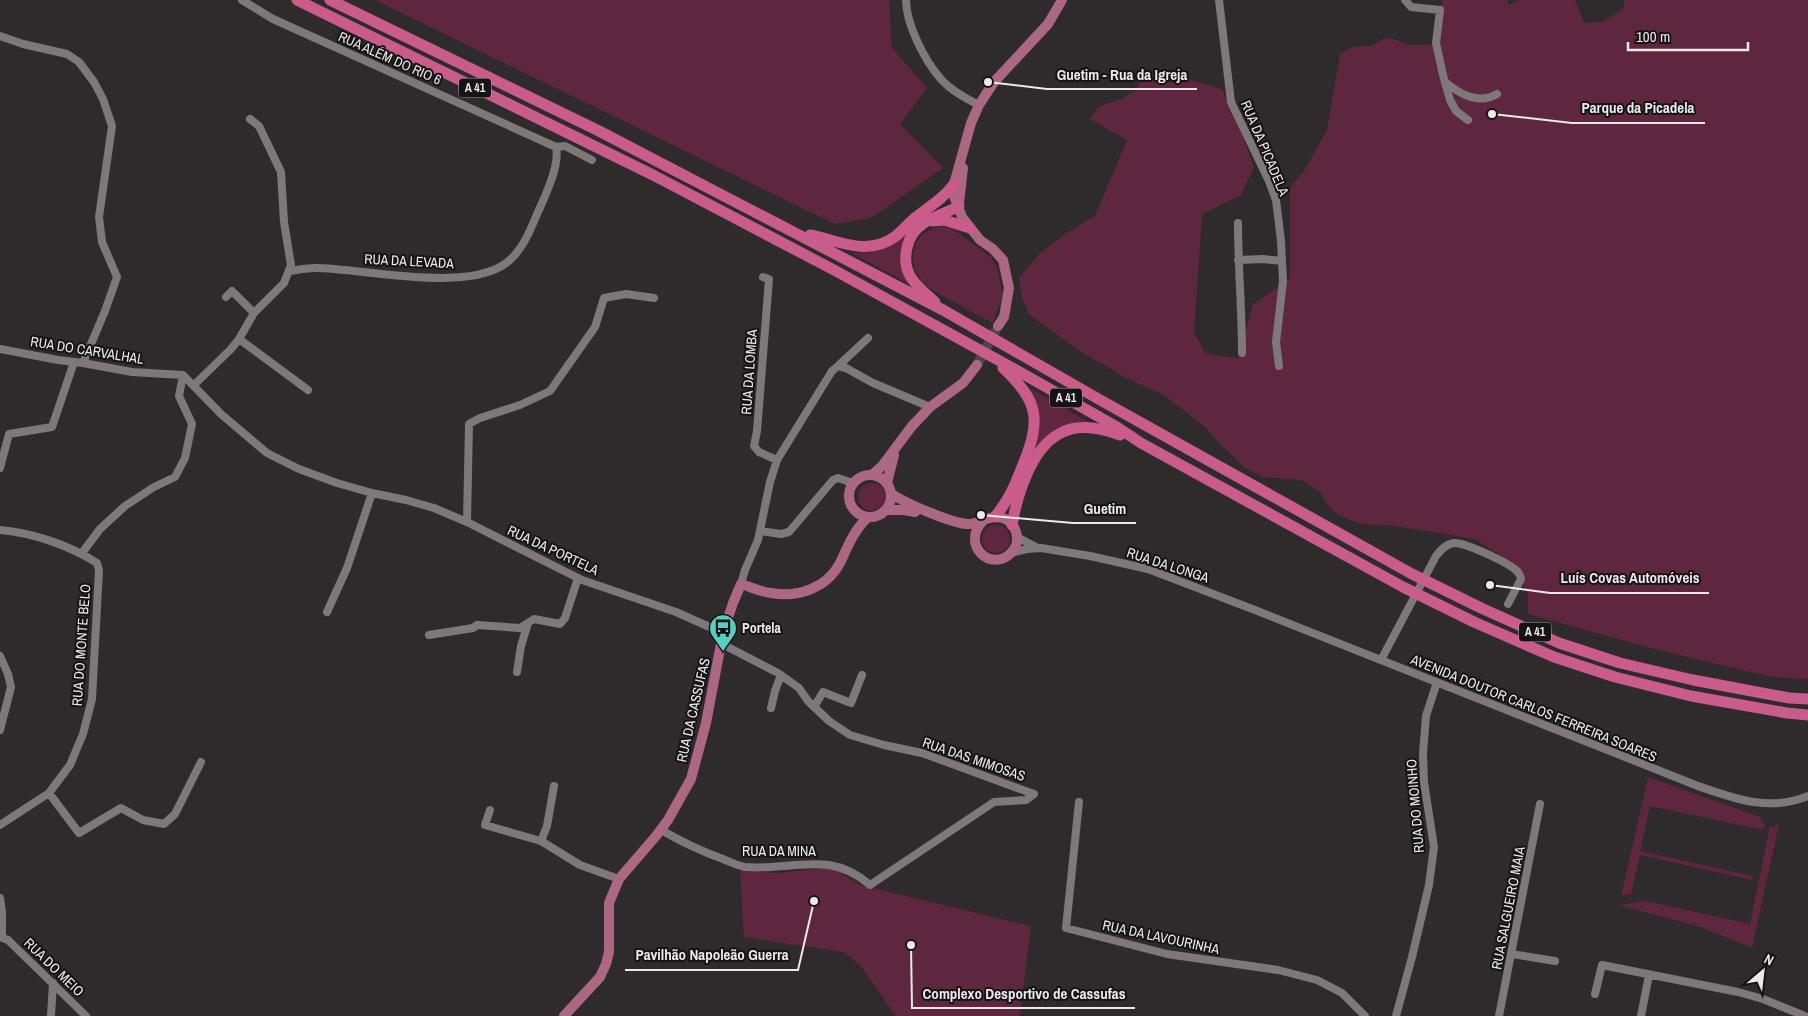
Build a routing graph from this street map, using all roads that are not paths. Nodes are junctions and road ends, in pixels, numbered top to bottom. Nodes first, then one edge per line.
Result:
1 (242, 0) edge
2 (296, 0) edge
3 (330, 0) edge
4 (906, 0) edge
5 (1062, 0) edge
6 (1219, 0) edge
7 (1405, 0) edge
8 (0, 36) edge
9 (1445, 82) junction
10 (1497, 94) dead end
11 (979, 105) junction
12 (250, 119) dead end
13 (1468, 120) dead end
14 (966, 144) junction
15 (556, 147) junction
16 (592, 160) dead end
17 (954, 184) junction
18 (959, 206) junction
19 (927, 216) junction
20 (1238, 223) dead end
21 (970, 228) junction
22 (796, 232) junction
23 (1238, 260) junction
24 (1282, 261) junction
25 (289, 271) junction
26 (763, 277) dead end
27 (226, 296) dead end
28 (654, 298) dead end
29 (944, 310) junction
30 (254, 313) junction
31 (998, 326) tunnel mouth
32 (868, 338) dead end
33 (239, 339) junction
34 (0, 349) edge
35 (1242, 353) dead end
36 (990, 357) junction
37 (74, 362) junction
38 (82, 363) junction
39 (977, 364) tunnel mouth
40 (838, 366) junction
41 (1279, 366) dead end
42 (183, 375) junction
43 (194, 385) junction
44 (308, 390) dead end
45 (930, 407) junction
46 (1141, 443) junction
47 (897, 446) junction
48 (777, 460) junction
49 (0, 468) edge
50 (872, 475) junction
51 (853, 483) junction
52 (887, 483) junction
53 (372, 493) junction
54 (892, 494) junction
55 (854, 510) junction
56 (886, 510) junction
57 (868, 517) junction
58 (995, 517) junction
59 (467, 522) junction
60 (982, 522) junction
61 (1012, 525) junction
62 (0, 530) edge
63 (760, 531) junction
64 (855, 532) junction
65 (1017, 537) junction
66 (974, 538) junction
67 (1041, 548) junction
68 (82, 553) junction
69 (1012, 553) junction
70 (578, 578) junction
71 (741, 584) junction
72 (1508, 604) dead end
73 (1255, 610) joint
74 (327, 612) dead end
75 (528, 623) junction
76 (430, 636) dead end
77 (723, 639) junction
78 (0, 656) edge
79 (1381, 660) junction
80 (517, 672) dead end
81 (781, 675) junction
82 (862, 675) dead end
83 (1437, 682) junction
84 (1808, 699) edge
85 (814, 707) junction
86 (771, 708) dead end
87 (1808, 715) edge
88 (0, 730) edge
89 (201, 762) dead end
90 (554, 786) dead end
91 (49, 793) junction
92 (1808, 796) edge
93 (1079, 802) dead end
94 (1540, 804) dead end
95 (490, 810) dead end
96 (0, 825) edge
97 (661, 830) junction
98 (541, 841) junction
99 (619, 879) junction
100 (870, 885) joint
101 (0, 898) edge
102 (1, 937) edge
103 (1512, 954) junction
104 (1555, 961) dead end
105 (1648, 975) junction
106 (53, 983) junction
107 (1595, 994) dead end
108 (52, 1016) edge
109 (86, 1016) edge
110 (564, 1016) edge
111 (1365, 1016) edge
112 (1396, 1016) edge
113 (1499, 1016) edge
114 (1641, 1016) edge
115 (1805, 1016) edge

1 - 15 street, RUA ALÉM DO RIO 6
2 - 36 highway, A 41
3 - 22 highway, A 41
4 - 11 street
5 - 11 main road
6 - 24 street, RUA DA PICADELA
7 - 9 street
8 - 38 street
9 - 10 street
9 - 13 street
11 - 14 main road
12 - 25 street
14 - 17 main road
14 - 18 main road
15 - 16 street
15 - 25 street, RUA DA LEVADA
17 - 18 main road
17 - 19 highway
18 - 19 highway
18 - 21 main road
19 - 21 highway
19 - 22 highway
19 - 29 highway
20 - 23 street
21 - 31 main road
22 - 29 highway, A 41
23 - 24 street
23 - 35 street
24 - 41 street, RUA DA PICADELA
25 - 30 street
26 - 48 street, RUA DA LOMBA
27 - 30 street
28 - 59 street
29 - 84 highway, A 41
30 - 33 street
32 - 40 street, RUA DA CASSUFAS
33 - 43 street
33 - 44 street
34 - 37 street, RUA DO CARVALHAL
36 - 46 highway, A 41
36 - 58 highway
37 - 38 street, RUA DO CARVALHAL
37 - 49 street
38 - 42 street, RUA DO CARVALHAL
39 - 45 main road
40 - 45 street
40 - 48 street, RUA DA CASSUFAS
42 - 43 street
42 - 68 street
43 - 53 street
45 - 47 main road
46 - 61 highway
46 - 87 highway, A 41
47 - 50 main road
47 - 52 main road
48 - 63 street, RUA DA CASSUFAS
50 - 51 main road
50 - 52 main road
51 - 55 main road
51 - 63 street
52 - 54 main road
53 - 59 street, RUA DA PORTELA
53 - 74 street
54 - 56 main road
54 - 60 main road
55 - 57 main road
55 - 64 main road
56 - 57 main road, RUA DA LONGA
56 - 66 main road, RUA DA LONGA
57 - 64 main road
58 - 60 main road
58 - 61 main road
59 - 70 street, RUA DA PORTELA
60 - 66 main road
61 - 65 main road
62 - 68 street, RUA DO MONTE BELO
63 - 71 street, RUA DA CASSUFAS
64 - 71 main road
65 - 67 street, RUA DA LONGA
65 - 69 main road
66 - 69 main road, RUA DA LONGA
67 - 69 street, RUA DA LONGA
67 - 73 street, RUA DA LONGA
68 - 91 street, RUA DO MONTE BELO
70 - 75 street
70 - 77 street, RUA DA PORTELA
71 - 77 main road, RUA DA CASSUFAS
72 - 79 street
73 - 79 street, AVENIDA DOUTOR CARLOS FERREIRA SOARES
75 - 76 street
75 - 80 street
77 - 81 street, RUA DAS MIMOSAS
77 - 97 main road, RUA DA CASSUFAS
78 - 88 street
79 - 83 street, AVENIDA DOUTOR CARLOS FERREIRA SOARES
81 - 85 street, RUA DAS MIMOSAS
81 - 86 street
82 - 85 street
83 - 92 street, AVENIDA DOUTOR CARLOS FERREIRA SOARES
83 - 112 street, RUA DO MOINHO
85 - 100 street, RUA DAS MIMOSAS
89 - 91 street
90 - 98 street
91 - 96 street, RUA DO MONTE BELO
93 - 111 street, RUA DA LAVOURINHA
94 - 103 street, RUA SALGUEIRO MAIA
95 - 98 street
97 - 99 main road, RUA DA CASSUFAS
97 - 100 street, RUA DA MINA
98 - 99 street
99 - 110 main road, RUA DA CASSUFAS
101 - 102 street
102 - 106 street, RUA DO MEIO
103 - 104 street
103 - 113 street, RUA SALGUEIRO MAIA
105 - 107 street
105 - 114 street
105 - 115 street
106 - 108 street
106 - 109 street, RUA DO MEIO

